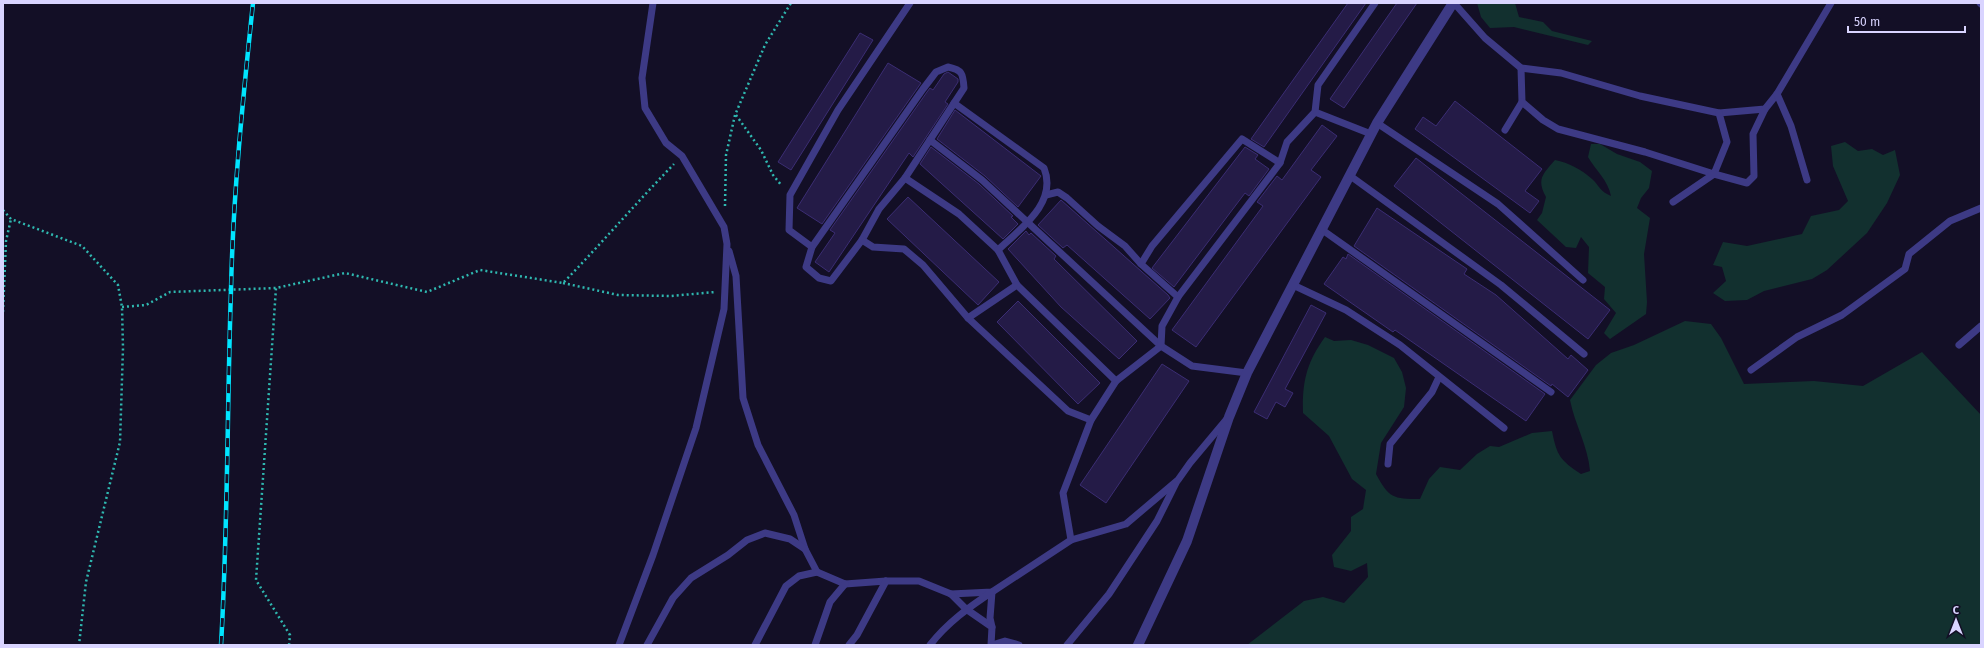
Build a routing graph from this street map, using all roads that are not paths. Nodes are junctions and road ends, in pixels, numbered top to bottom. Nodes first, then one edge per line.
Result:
1 (653, 3) edge
2 (910, 3) edge
3 (1374, 3) edge
4 (1453, 3) edge
5 (1831, 3) edge
6 (1521, 68) junction
7 (1777, 94) junction
8 (1522, 102) junction
9 (954, 103) junction
10 (1765, 109) junction
11 (1315, 112) junction
12 (1719, 112) junction
13 (1377, 123) junction
14 (1505, 130) dead end
15 (1371, 134) junction
16 (930, 140) junction
17 (1280, 163) junction
18 (1714, 174) junction
19 (1349, 175) junction
20 (905, 178) junction
21 (1807, 180) dead end
22 (1046, 195) junction
23 (1672, 202) dead end
24 (1981, 208) edge
25 (1027, 222) junction
26 (1321, 229) junction
27 (862, 240) junction
28 (727, 244) junction
29 (812, 247) junction
30 (998, 250) junction
31 (1141, 264) junction
32 (1583, 280) dead end
33 (1293, 284) junction
34 (1017, 285) junction
35 (1178, 297) junction
36 (968, 318) junction
37 (1981, 326) edge
38 (1959, 345) dead end
39 (1161, 346) junction
40 (1584, 354) dead end
41 (1751, 370) dead end
42 (1247, 373) junction
43 (1439, 377) junction
44 (1116, 381) junction
45 (1551, 392) dead end
46 (1229, 417) junction
47 (1091, 420) junction
48 (1504, 428) dead end
49 (1388, 464) dead end
50 (1178, 480) junction
51 (1071, 540) junction
52 (805, 549) junction
53 (817, 572) junction
54 (886, 581) junction
55 (845, 584) junction
56 (992, 592) junction
57 (950, 594) junction
58 (966, 609) junction
59 (992, 627) junction
60 (619, 645) edge
61 (647, 645) edge
62 (755, 645) edge
63 (815, 645) edge
64 (849, 645) edge
65 (930, 645) edge
66 (991, 645) edge
67 (1019, 645) edge
68 (1067, 645) edge
69 (1138, 645) edge

1 - 28 lane
2 - 29 lane
3 - 11 lane
4 - 6 lane
4 - 13 street
5 - 7 lane
6 - 8 lane
6 - 12 lane
7 - 10 lane
7 - 21 lane
8 - 14 lane
8 - 18 lane
9 - 16 lane
9 - 22 lane
9 - 29 lane
10 - 12 lane
10 - 18 lane
11 - 15 lane
11 - 17 lane
12 - 18 lane
13 - 15 street
13 - 32 lane
15 - 19 street
16 - 20 lane
16 - 25 lane
17 - 31 lane
17 - 35 lane
18 - 23 lane
19 - 26 street
19 - 40 lane
20 - 27 lane
20 - 30 lane
22 - 25 lane
22 - 31 lane
24 - 41 lane
25 - 30 lane
25 - 39 lane
26 - 33 street
26 - 45 lane
27 - 29 lane
27 - 36 lane
28 - 52 lane
28 - 60 lane
30 - 34 lane
31 - 35 lane
33 - 42 street
33 - 43 lane
34 - 36 lane
34 - 44 lane
35 - 39 lane
36 - 47 lane
37 - 38 lane
39 - 42 lane
39 - 44 lane
42 - 46 street
43 - 48 lane
43 - 49 lane
44 - 47 lane
46 - 50 lane
46 - 69 street
47 - 51 lane
50 - 51 lane
50 - 68 lane
51 - 56 lane
52 - 53 lane
52 - 61 lane
53 - 55 lane
53 - 62 lane
54 - 55 lane
54 - 57 lane
54 - 64 lane
55 - 63 lane
56 - 57 lane
56 - 58 lane
56 - 59 lane
57 - 58 lane
58 - 59 lane
58 - 65 lane
59 - 66 lane
66 - 67 lane

